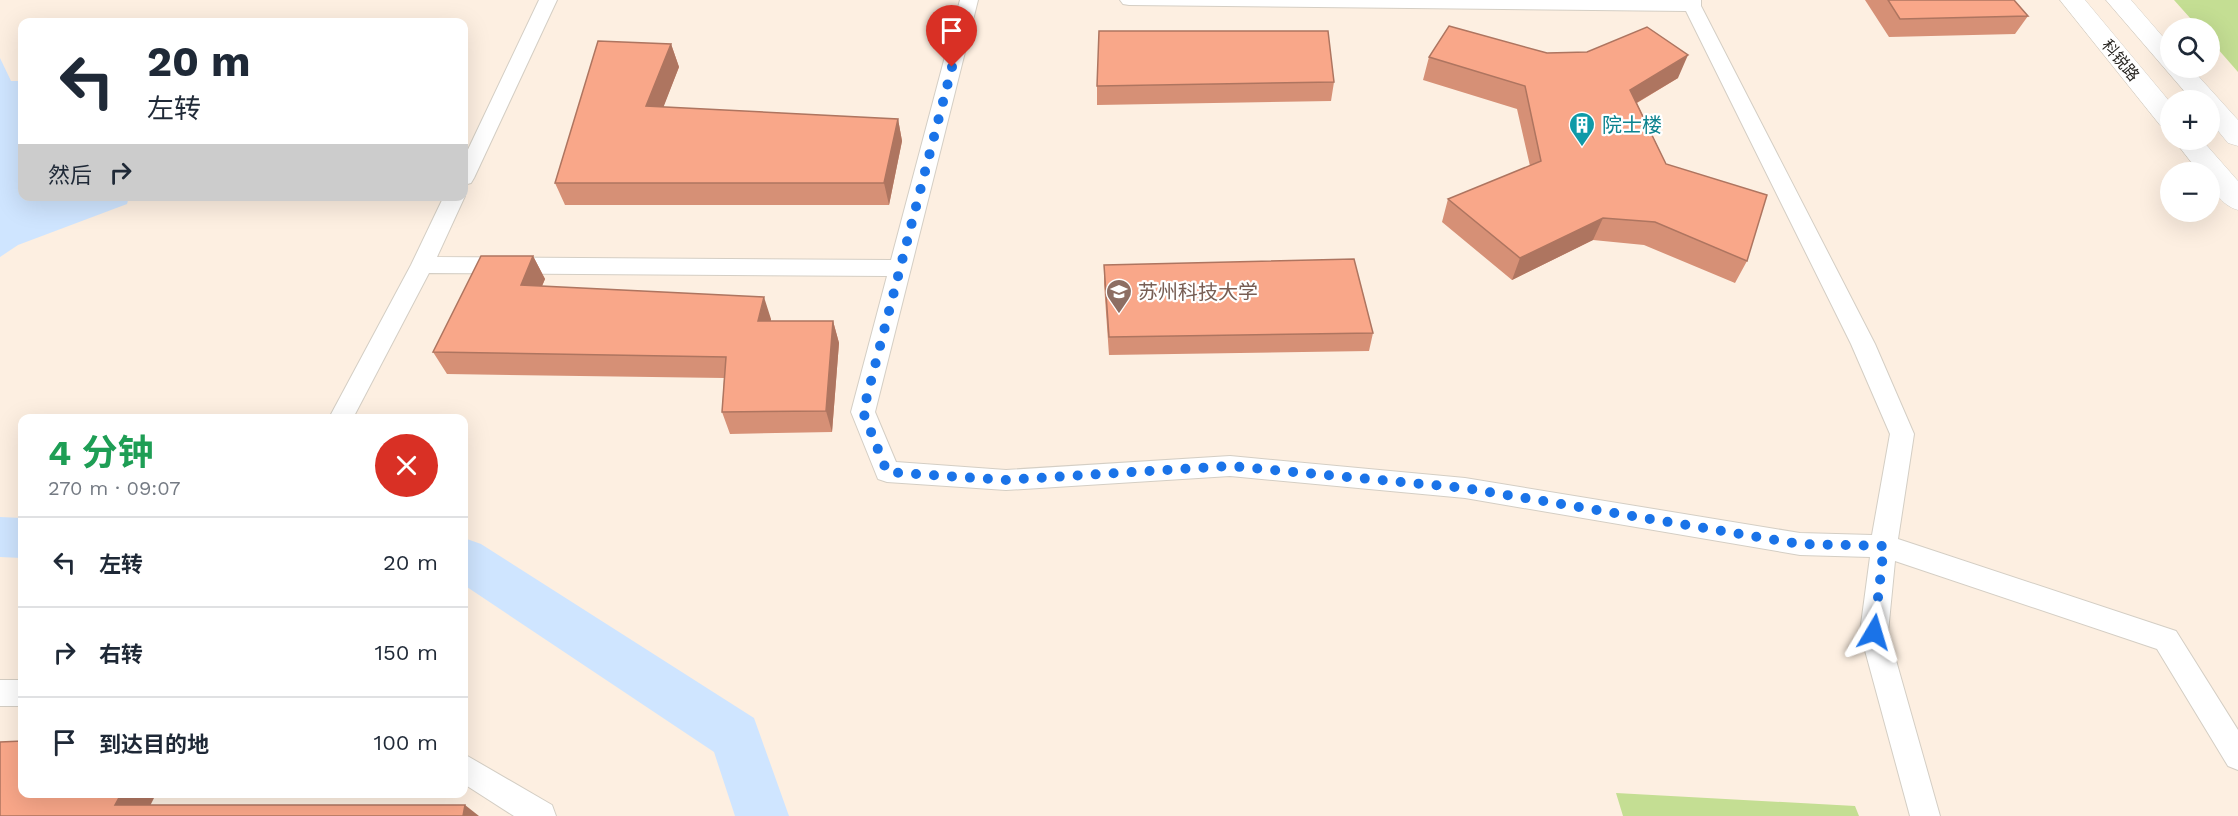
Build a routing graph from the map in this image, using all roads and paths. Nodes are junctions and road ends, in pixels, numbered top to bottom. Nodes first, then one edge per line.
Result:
1 (548, 0) edge
2 (969, 0) edge
3 (1129, 0) edge
4 (2072, 0) edge
5 (2118, 0) edge
6 (1692, 3) edge
7 (2160, 48) edge
8 (2186, 78) edge
9 (2197, 90) edge
10 (2160, 107) edge
11 (2220, 116) edge
12 (2238, 137) edge
13 (2196, 150) edge
14 (468, 170) edge
15 (2238, 200) edge
16 (453, 201) edge
17 (422, 265) junction
18 (900, 268) junction
19 (343, 414) edge
20 (1884, 546) junction
21 (0, 693) edge
22 (18, 693) edge
23 (2238, 756) edge
24 (468, 770) edge
25 (541, 816) edge
26 (1925, 816) edge

1 - 14 lane
2 - 18 lane
3 - 6 lane
4 - 10 street, 科锐路
5 - 7 street, 科锐路
6 - 20 lane
8 - 9 street
11 - 12 street
13 - 15 street
16 - 17 lane
17 - 18 lane
17 - 19 lane
18 - 20 lane
20 - 23 lane
20 - 26 lane
21 - 22 lane
24 - 25 lane

